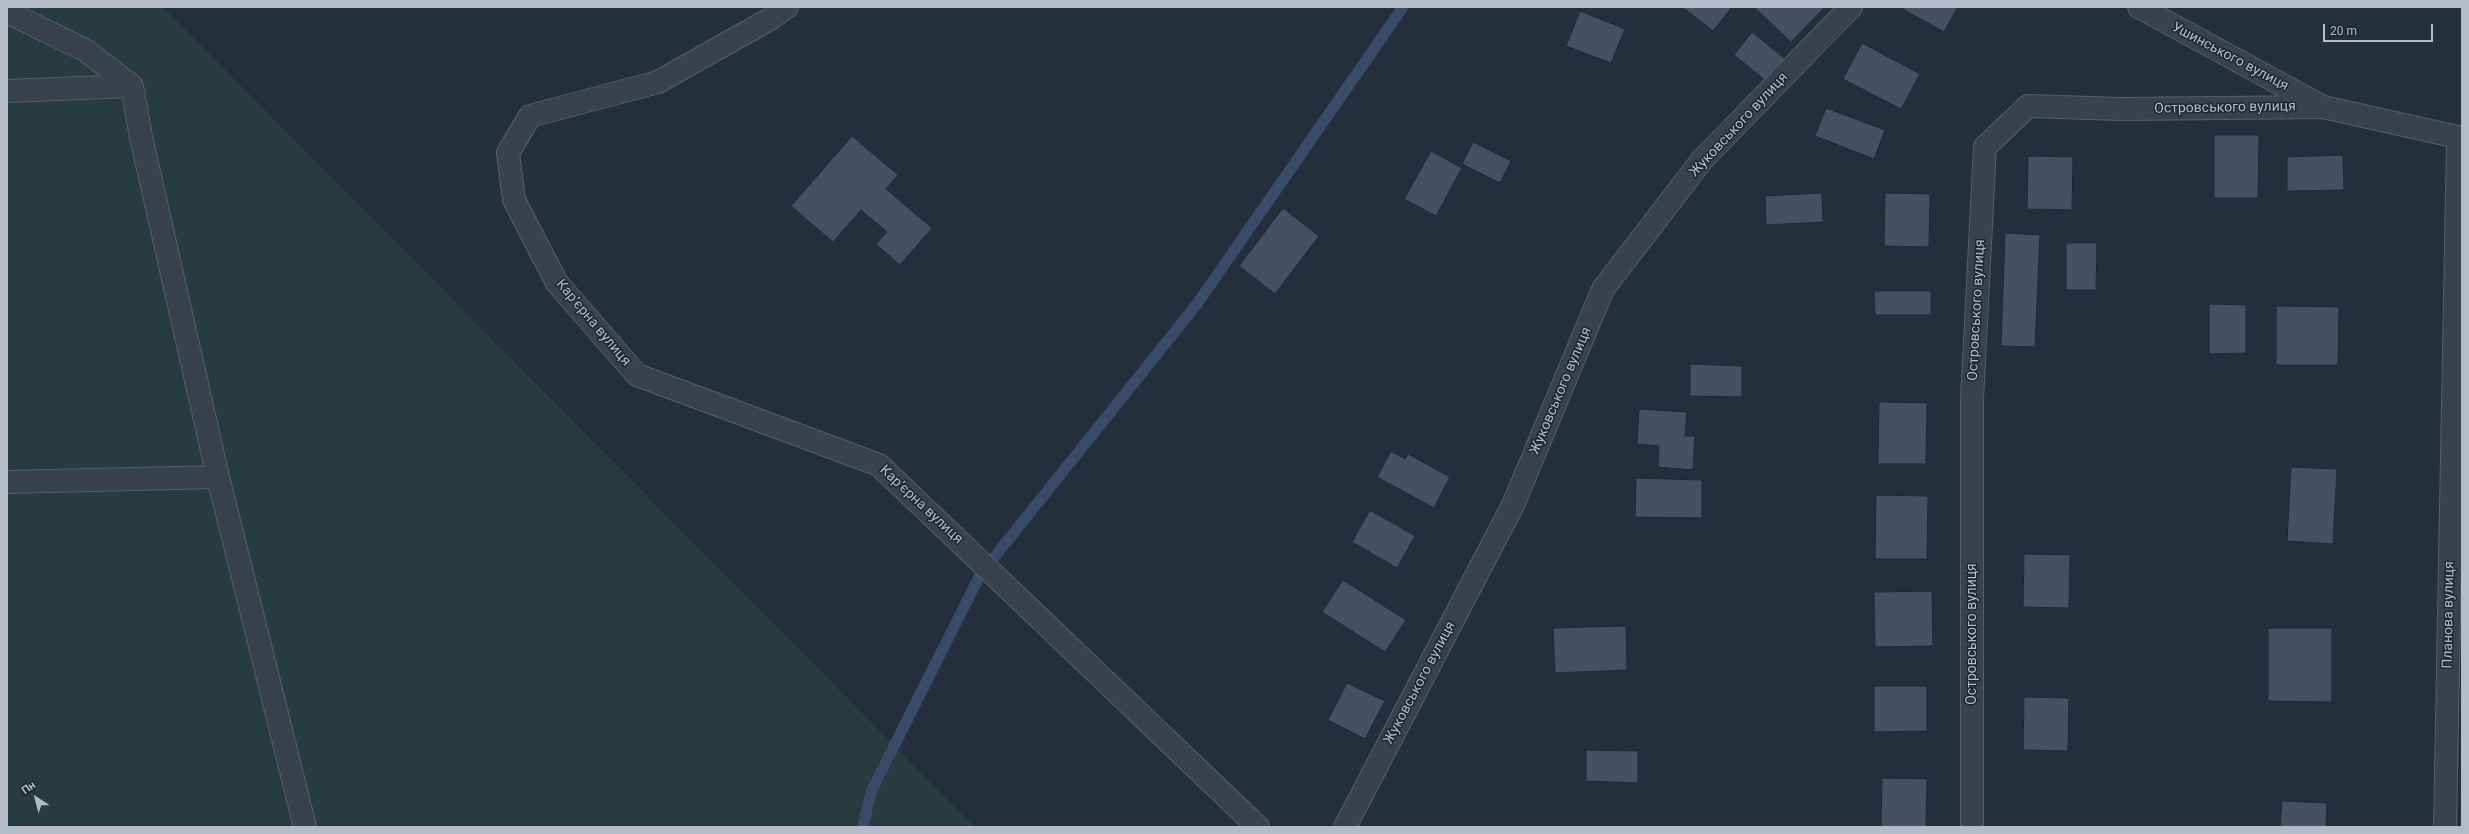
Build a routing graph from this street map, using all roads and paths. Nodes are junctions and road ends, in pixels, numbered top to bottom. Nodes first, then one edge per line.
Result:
1 (787, 7) edge
2 (1851, 7) edge
3 (2139, 7) edge
4 (7, 12) edge
5 (132, 86) junction
6 (7, 91) edge
7 (2323, 107) junction
8 (2460, 139) edge
9 (218, 478) junction
10 (7, 482) edge
11 (305, 827) edge
12 (1258, 827) edge
13 (1345, 827) edge
14 (1972, 827) edge
15 (2445, 827) edge

1 - 12 street, Карʼєрна вулиця
2 - 13 street, Жуковського вулиця
3 - 7 street, Ушинського вулиця
4 - 5 street
5 - 6 street
5 - 9 street
7 - 8 street, Ушинського вулиця
7 - 14 street, Островського вулиця
8 - 15 street, Планова вулиця
9 - 10 street
9 - 11 street

